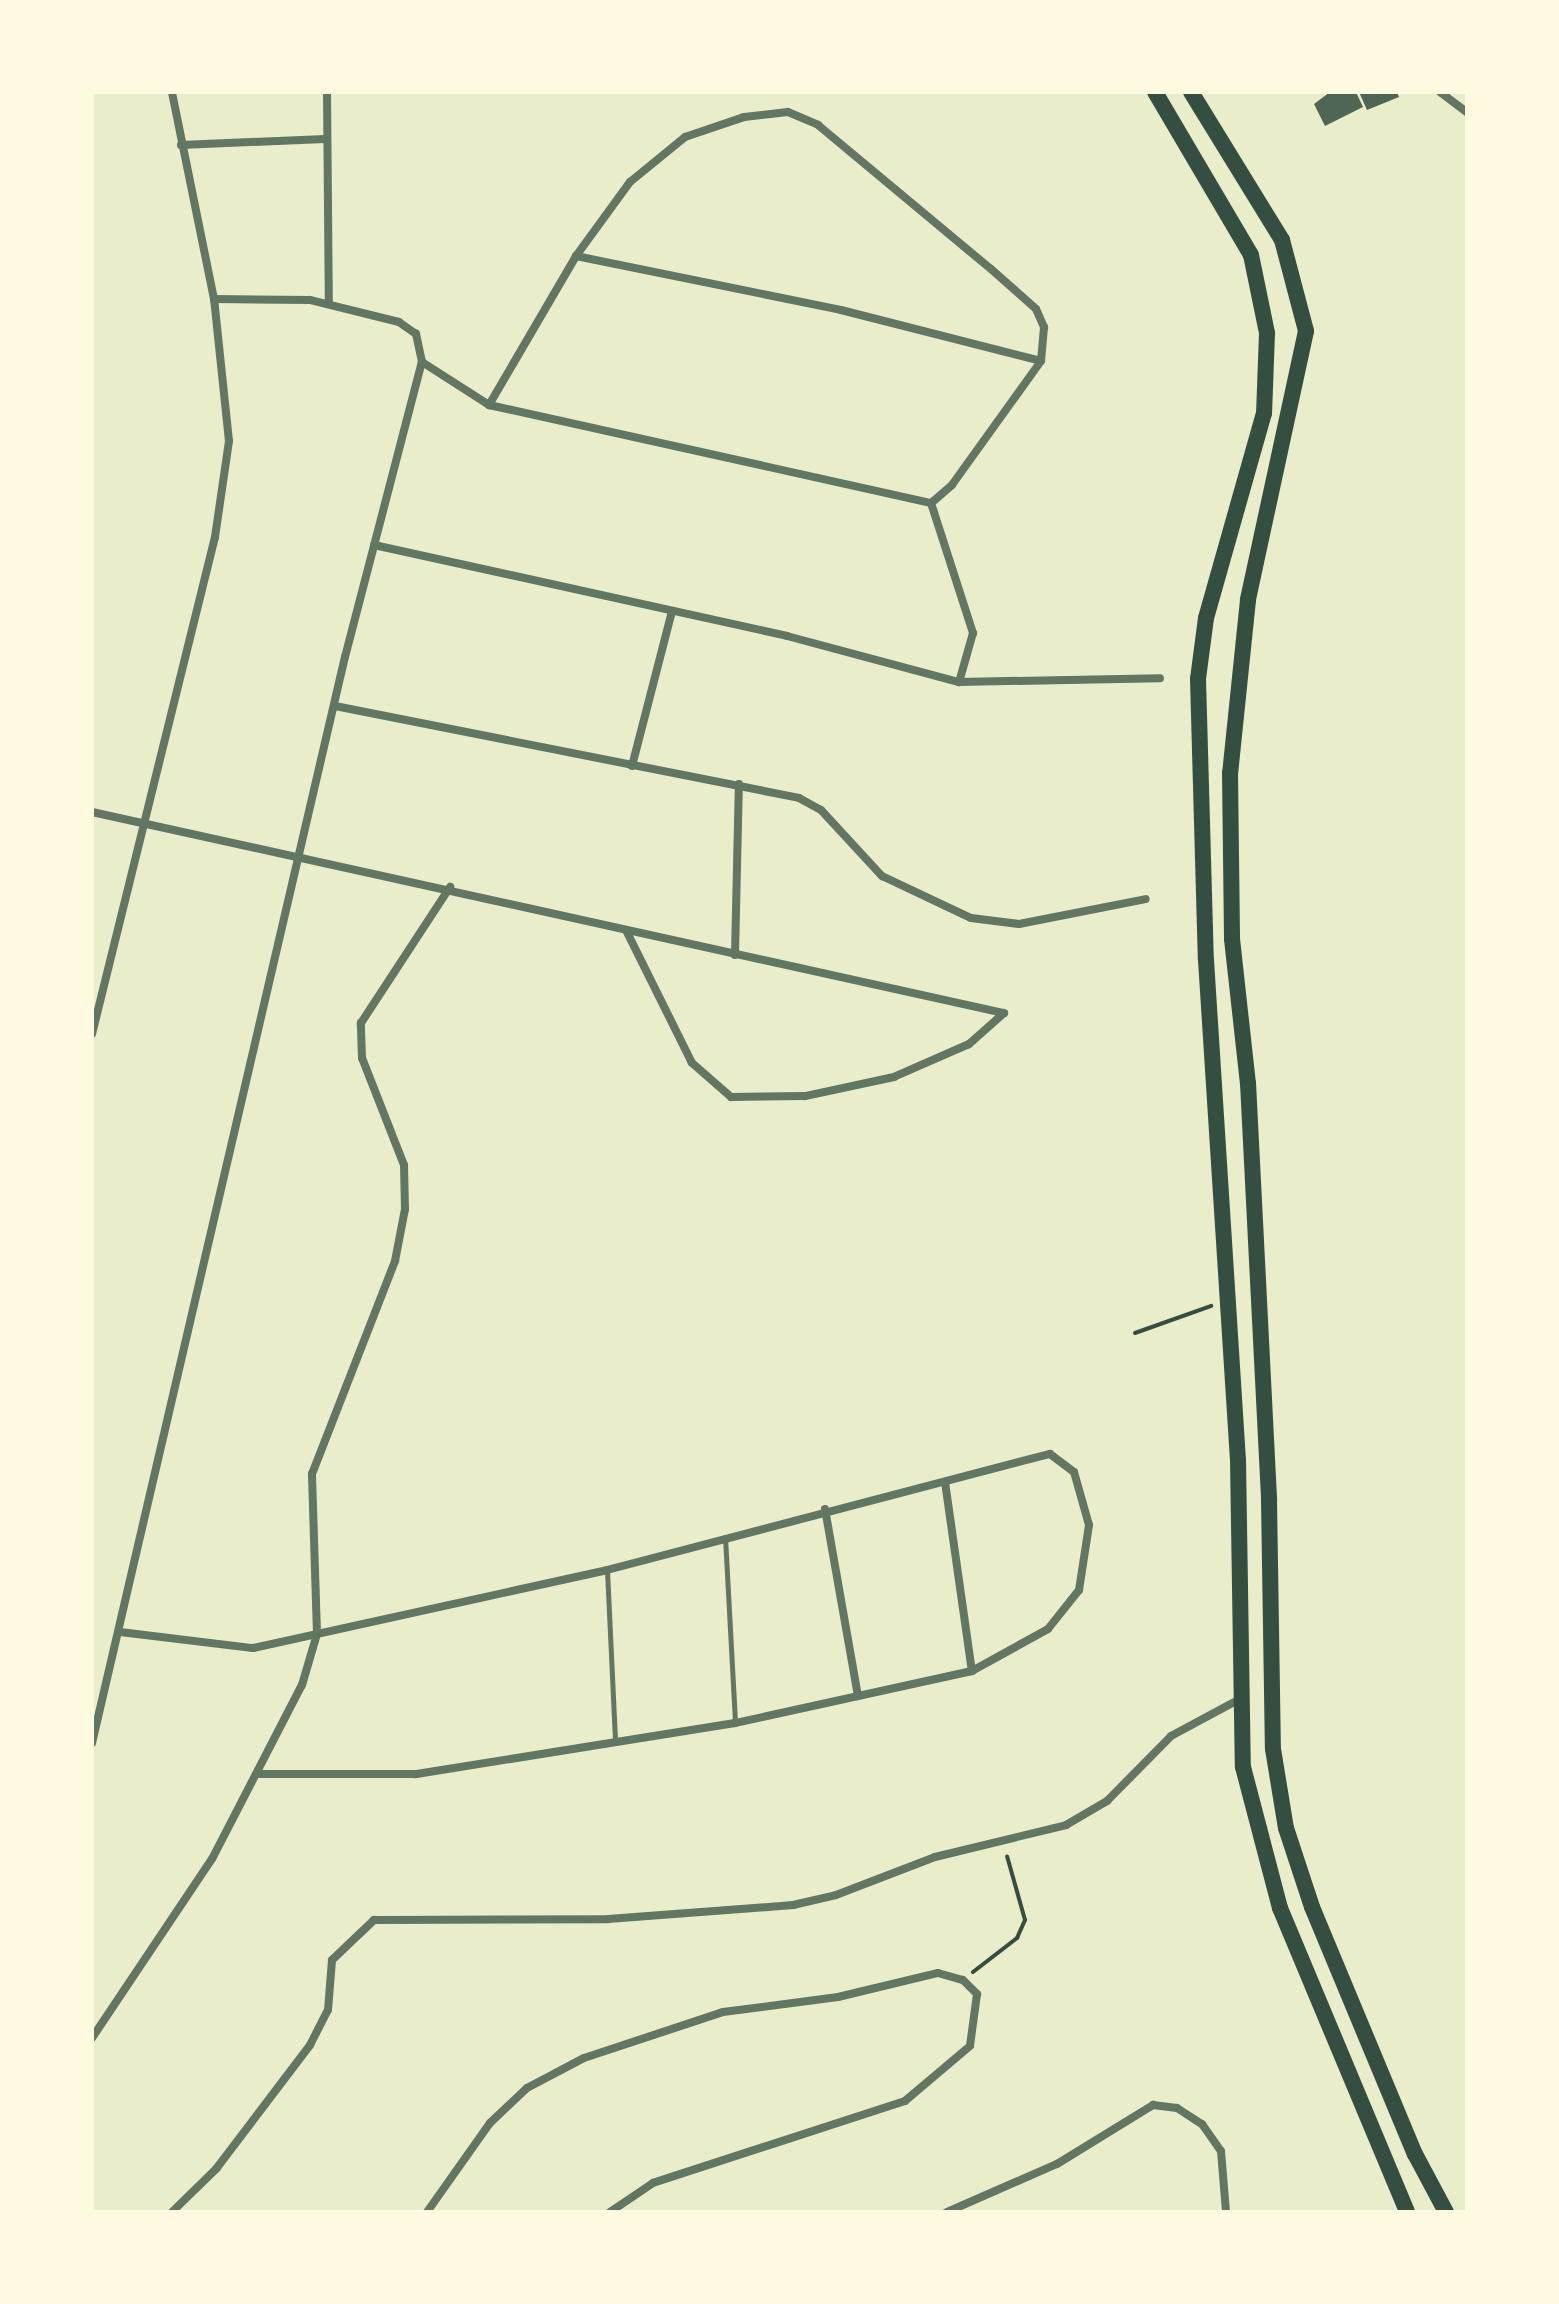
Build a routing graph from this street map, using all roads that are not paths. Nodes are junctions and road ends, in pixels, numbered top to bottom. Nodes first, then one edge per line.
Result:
1 (172, 92) edge
2 (327, 92) edge
3 (1155, 92) edge
4 (1191, 92) edge
5 (1440, 92) edge
6 (1467, 112) edge
7 (325, 139) junction
8 (181, 145) junction
9 (576, 256) junction
10 (214, 299) junction
11 (329, 303) junction
12 (1041, 361) junction
13 (422, 362) junction
14 (489, 405) junction
15 (931, 503) junction
16 (374, 545) junction
17 (672, 611) junction
18 (1160, 678) dead end
19 (959, 682) junction
20 (335, 706) junction
21 (632, 766) junction
22 (739, 784) junction
23 (92, 812) edge
24 (142, 823) junction
25 (300, 857) junction
26 (450, 887) junction
27 (1146, 899) dead end
28 (626, 930) junction
29 (735, 955) junction
30 (92, 1034) edge
31 (945, 1482) junction
32 (825, 1509) junction
33 (725, 1537) junction
34 (607, 1570) junction
35 (120, 1632) junction
36 (317, 1634) junction
37 (972, 1671) junction
38 (858, 1696) junction
39 (1238, 1700) junction
40 (735, 1723) junction
41 (92, 1743) edge
42 (615, 1743) junction
43 (260, 1774) junction
44 (92, 2038) edge
45 (172, 2212) edge
46 (427, 2212) edge
47 (610, 2212) edge
48 (947, 2212) edge
49 (1226, 2212) edge
50 (1407, 2212) edge
51 (1446, 2212) edge

1 - 8 street
2 - 7 street
3 - 39 main road
4 - 51 main road
5 - 6 street
7 - 8 street
7 - 11 street
8 - 10 street
9 - 12 street
9 - 12 street
9 - 14 street
10 - 11 street
10 - 24 street
11 - 13 street
12 - 15 street
13 - 14 street
13 - 16 street
14 - 15 street
15 - 19 street
16 - 17 street
16 - 20 street
17 - 19 street
17 - 21 street
18 - 19 street
20 - 21 street
20 - 25 street
21 - 22 street
22 - 27 street
22 - 29 street
23 - 24 street
24 - 25 street
24 - 30 street
25 - 26 street
25 - 35 street
26 - 28 street
26 - 36 street
28 - 29 street
28 - 29 street
31 - 32 street
31 - 37 street
31 - 37 street
32 - 33 street
32 - 38 street
33 - 34 street
33 - 40 lane
34 - 36 street
34 - 42 lane
35 - 36 street
35 - 41 street
36 - 43 street
37 - 38 street
38 - 40 street
39 - 45 street
39 - 50 main road
40 - 42 street
42 - 43 street
43 - 44 street
46 - 47 street
48 - 49 street

